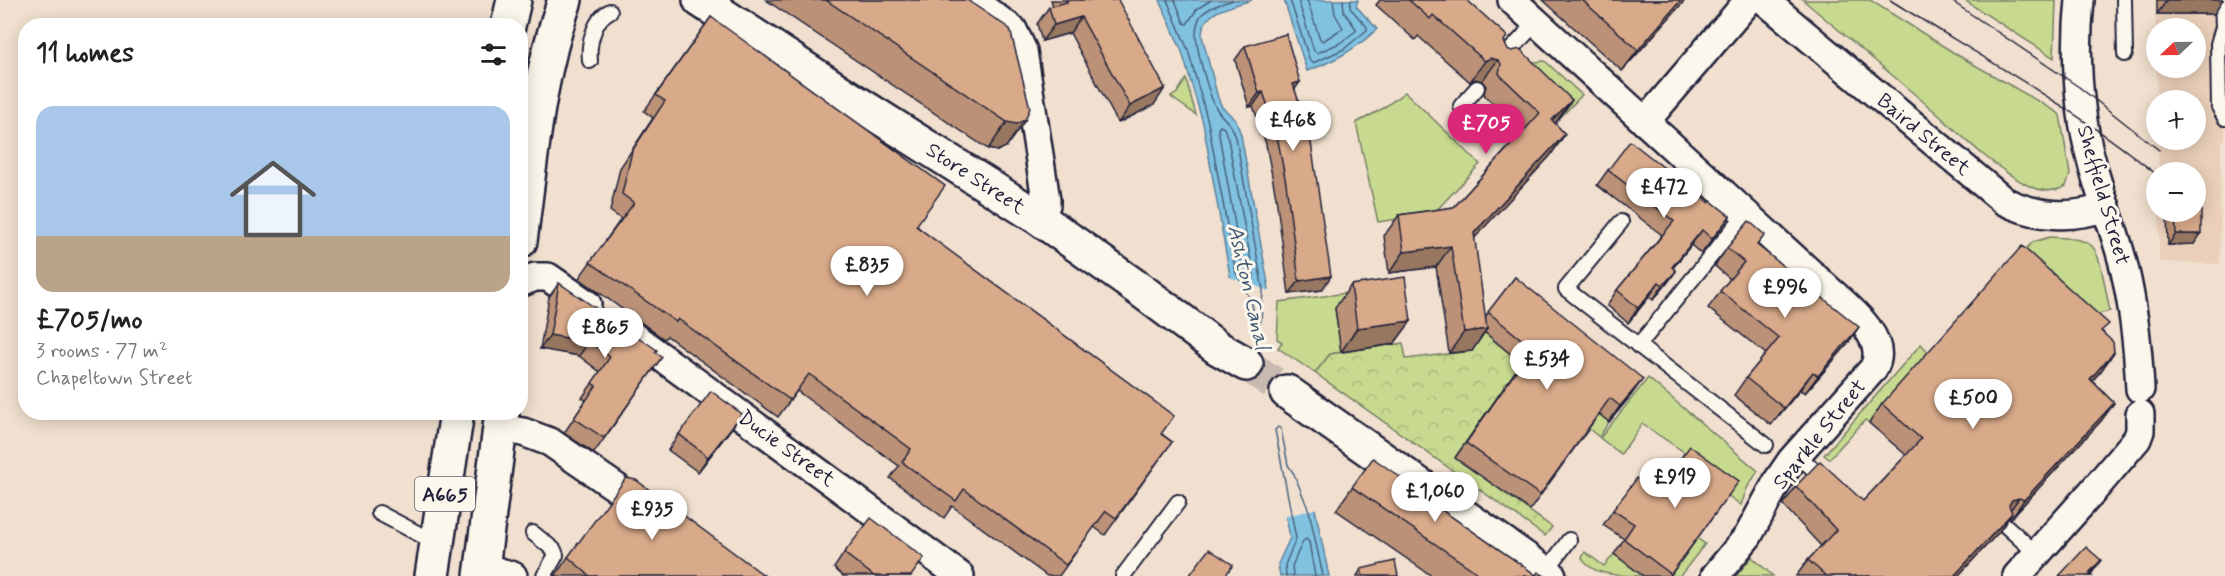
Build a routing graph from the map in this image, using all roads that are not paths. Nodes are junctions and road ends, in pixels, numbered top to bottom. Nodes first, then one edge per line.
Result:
1 (565, 0) edge
2 (700, 0) edge
3 (972, 0) edge
4 (1512, 0) edge
5 (1749, 0) edge
6 (1764, 0) edge
7 (2080, 0) edge
8 (2124, 0) edge
9 (2222, 0) edge
10 (610, 11) dead end
11 (1536, 23) junction
12 (2125, 54) dead end
13 (590, 61) dead end
14 (1498, 64) edge
15 (1477, 88) dead end
16 (1461, 106) dead end
17 (2225, 118) edge
18 (1645, 122) junction
19 (528, 179) edge
20 (2106, 207) junction
21 (1746, 213) junction
22 (1039, 218) junction
23 (1621, 222) dead end
24 (528, 280) edge
25 (1638, 346) junction
26 (1245, 364) tunnel mouth
27 (1287, 392) tunnel mouth
28 (456, 420) edge
29 (501, 420) edge
30 (1766, 445) dead end
31 (1797, 455) junction
32 (616, 488) edge
33 (1837, 491) edge
34 (1178, 502) dead end
35 (379, 513) dead end
36 (2005, 525) edge
37 (533, 533) dead end
38 (1569, 540) dead end
39 (438, 544) junction
40 (2037, 554) junction
41 (493, 573) edge
42 (1547, 575) edge
43 (432, 576) edge
44 (544, 576) edge
45 (960, 576) edge
46 (1123, 576) edge
47 (1715, 576) edge
48 (2017, 576) edge

1 - 19 main road
2 - 22 main road, Store Street
3 - 22 street
4 - 11 street
5 - 18 street
6 - 20 street, Baird Street
7 - 20 street, Sheffield Street
8 - 12 lane
9 - 17 lane
10 - 13 lane
11 - 14 lane
11 - 18 street
15 - 16 lane
18 - 21 street
20 - 40 street, Sheffield Street
21 - 25 lane
21 - 31 street, Sparkle Street
22 - 26 main road, Store Street
23 - 25 lane
24 - 45 street, Ducie Street
25 - 30 lane
27 - 42 main road
28 - 39 main road, A665
29 - 32 street
29 - 41 main road, A665
31 - 33 lane
31 - 47 street, Sparkle Street
34 - 46 lane
35 - 39 lane
36 - 40 lane
37 - 44 lane
38 - 42 lane
39 - 41 main road
39 - 43 main road, A665
40 - 48 street, Sheffield Street

